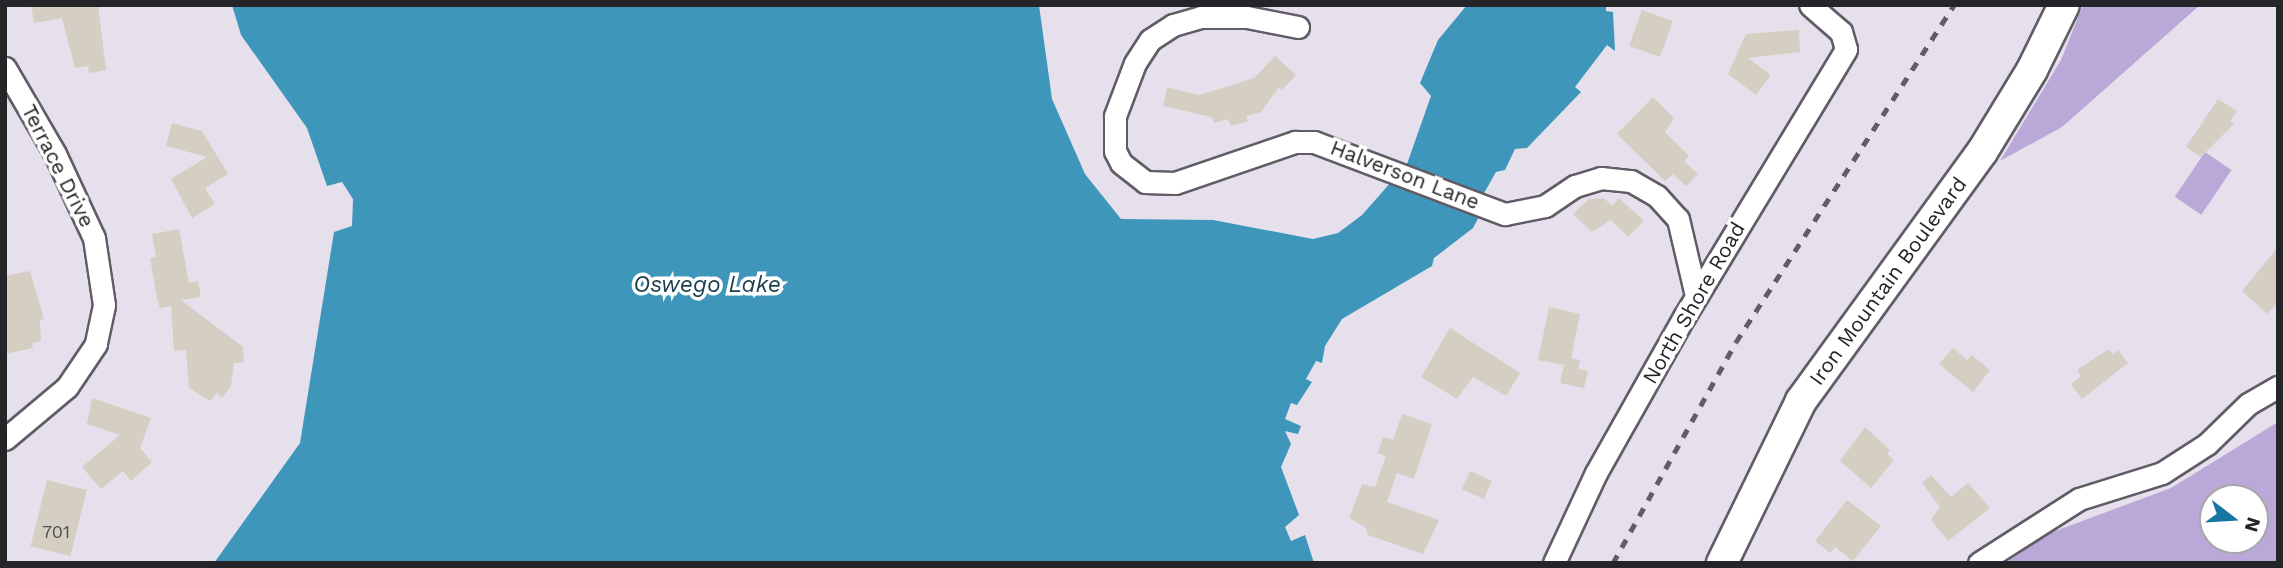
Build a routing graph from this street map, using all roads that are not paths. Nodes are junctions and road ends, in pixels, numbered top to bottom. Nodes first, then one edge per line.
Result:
1 (1810, 5) edge
2 (2064, 5) edge
3 (1298, 27) dead end
4 (5, 68) edge
5 (1696, 296) junction
6 (2278, 387) edge
7 (5, 439) edge
8 (1554, 563) edge
9 (1722, 563) edge
10 (1979, 563) edge

1 - 5 street, North Shore Road
2 - 9 street, Iron Mountain Boulevard
3 - 5 street, Halverson Lane
4 - 7 street, Terrace Drive
5 - 8 street, North Shore Road
6 - 10 street

